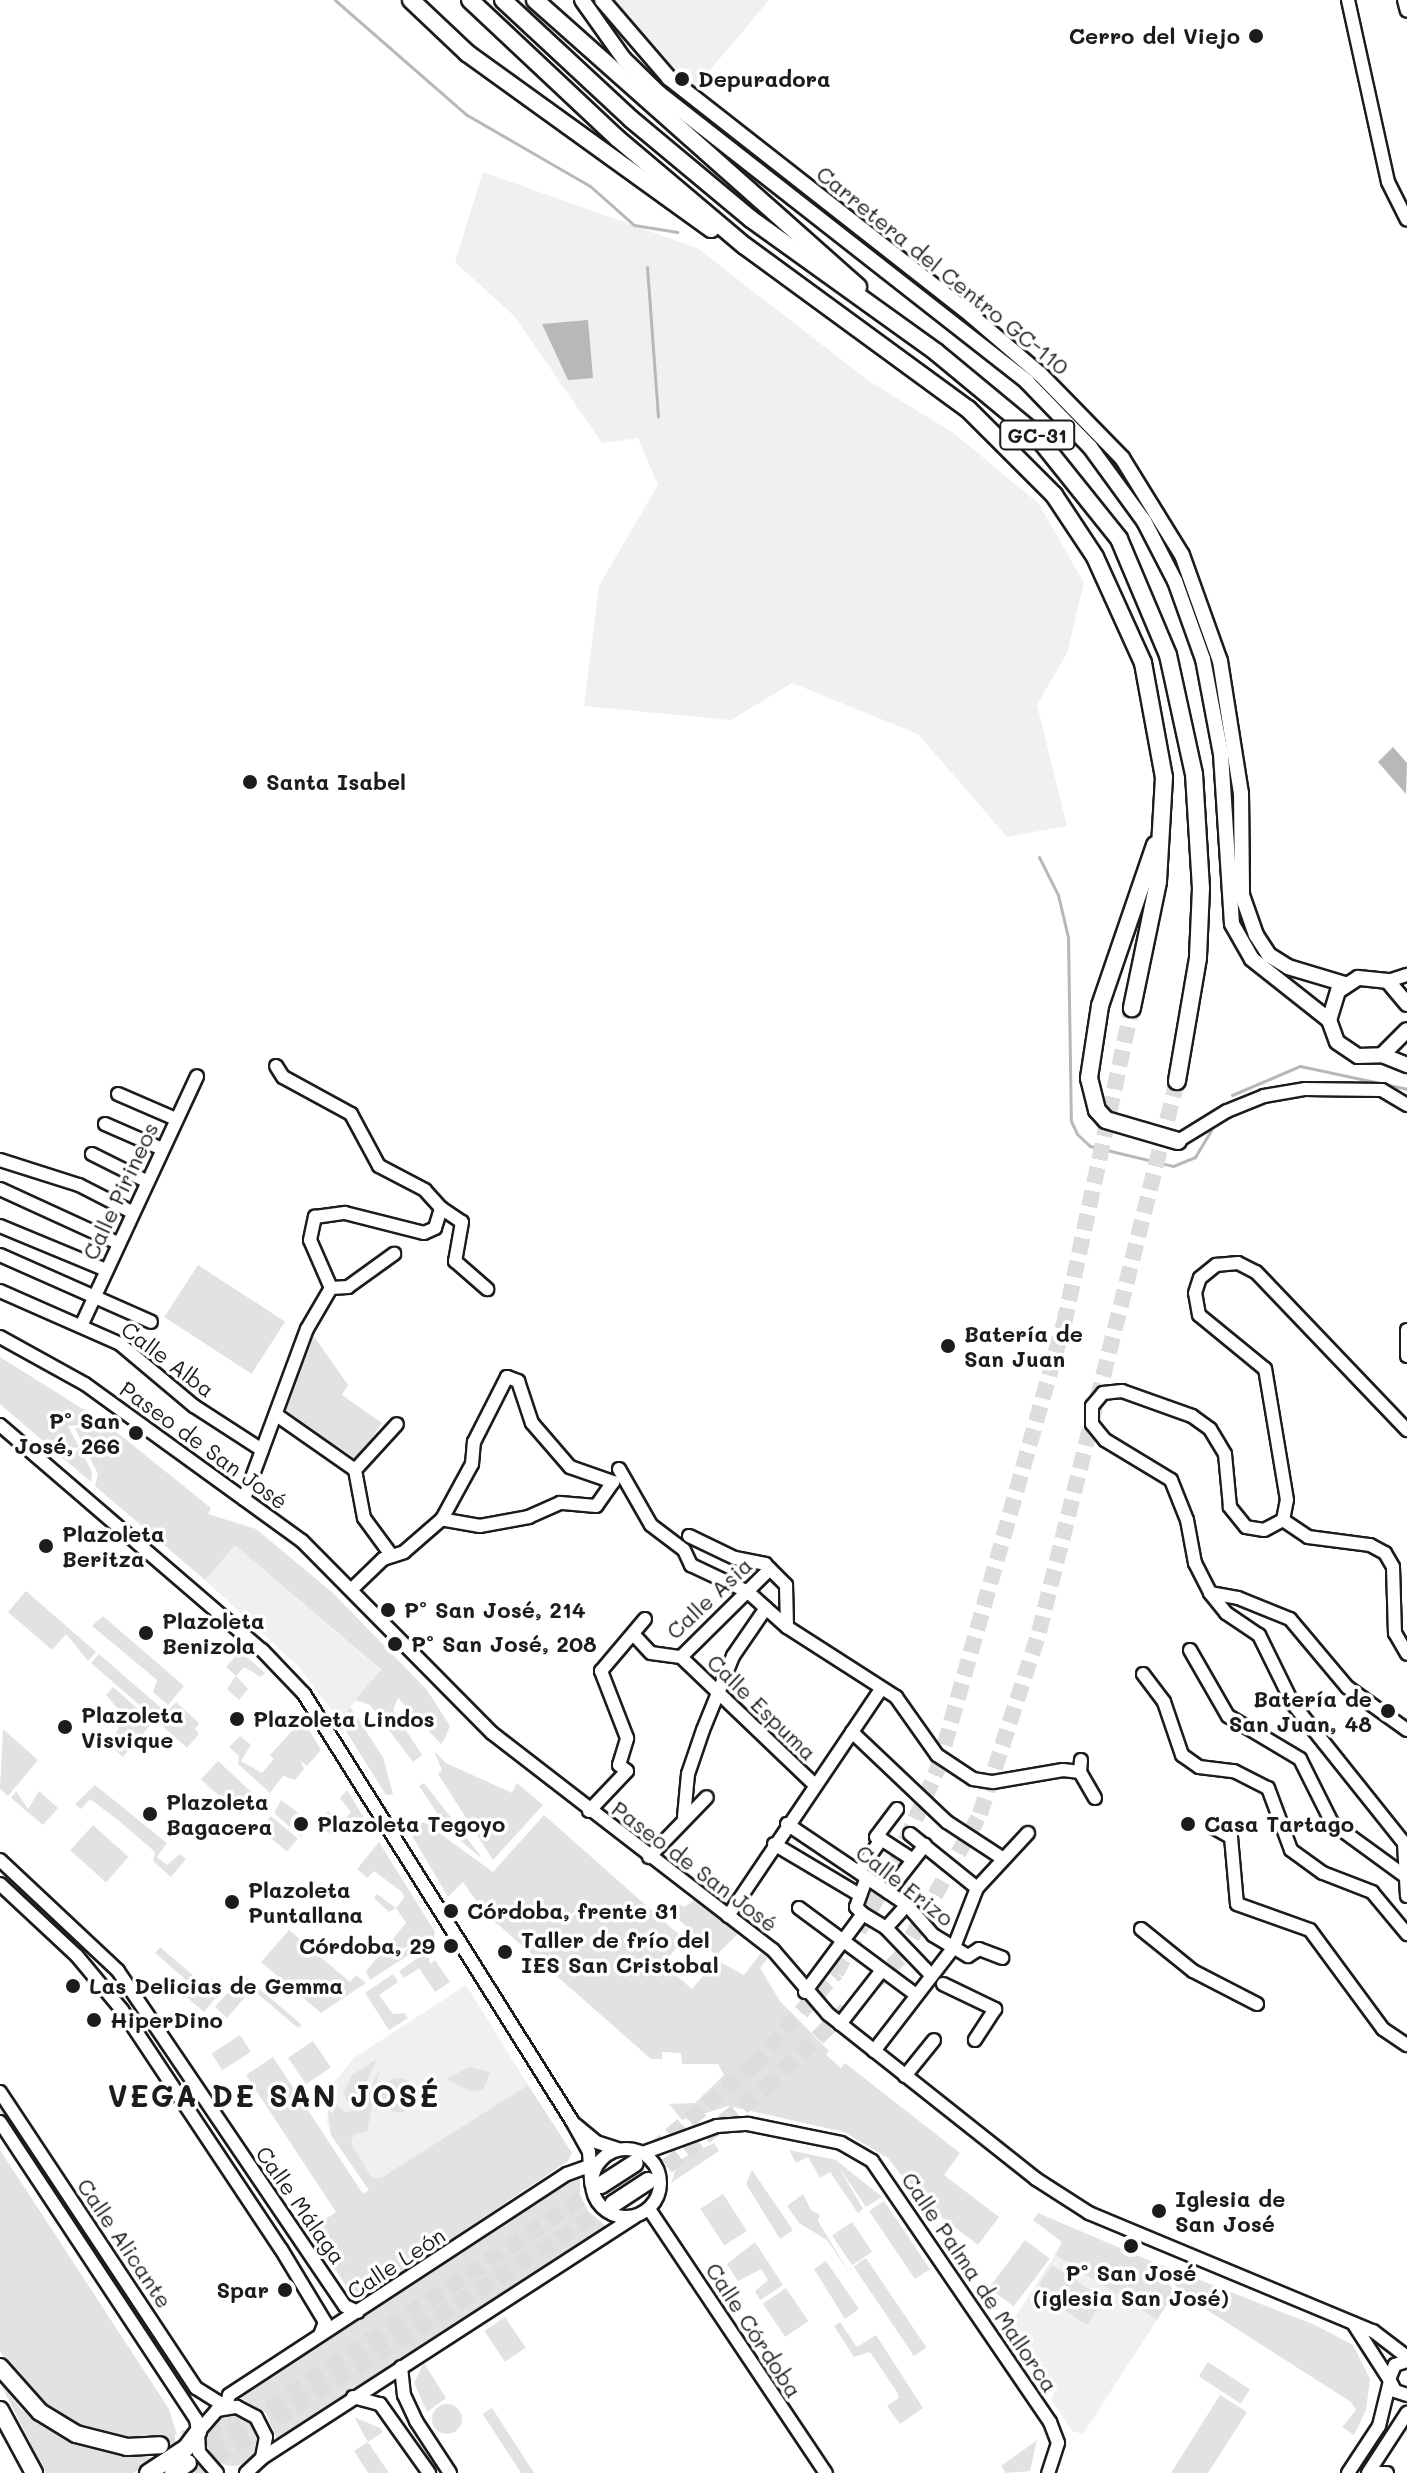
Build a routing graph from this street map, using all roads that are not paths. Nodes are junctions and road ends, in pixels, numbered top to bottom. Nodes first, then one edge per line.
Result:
1 (411, 0) edge
2 (470, 0) edge
3 (503, 0) edge
4 (535, 0) edge
5 (582, 0) edge
6 (602, 0) edge
7 (1348, 0) edge
8 (1404, 0) edge
9 (1407, 11) edge
10 (1407, 220) edge
11 (745, 246) junction
12 (936, 352) junction
13 (1163, 821) junction
14 (1407, 975) edge
15 (1388, 981) junction
16 (1345, 984) junction
17 (1407, 1004) edge
18 (1132, 1008) tunnel mouth
19 (1329, 1020) junction
20 (1407, 1030) edge
21 (1382, 1055) junction
22 (1407, 1065) edge
23 (276, 1066) dead end
24 (197, 1076) dead end
25 (1177, 1081) tunnel mouth
26 (118, 1094) dead end
27 (1407, 1105) edge
28 (176, 1119) junction
29 (105, 1124) dead end
30 (1178, 1141) joint
31 (160, 1148) junction
32 (92, 1154) dead end
33 (5, 1161) edge
34 (146, 1181) junction
35 (0, 1189) edge
36 (441, 1208) junction
37 (132, 1212) junction
38 (0, 1226) edge
39 (118, 1243) junction
40 (394, 1254) dead end
41 (0, 1255) edge
42 (106, 1270) junction
43 (331, 1288) junction
44 (487, 1289) dead end
45 (0, 1291) edge
46 (95, 1295) junction
47 (151, 1322) dead end
48 (82, 1324) junction
49 (1407, 1330) edge
50 (0, 1337) edge
51 (1407, 1356) edge
52 (278, 1416) junction
53 (397, 1424) dead end
54 (0, 1425) edge
55 (1407, 1430) edge
56 (262, 1450) junction
57 (619, 1469) dead end
58 (355, 1470) junction
59 (244, 1499) junction
60 (442, 1519) junction
61 (1283, 1520) junction
62 (689, 1536) dead end
63 (392, 1556) junction
64 (770, 1569) junction
65 (352, 1589) junction
66 (748, 1592) junction
67 (1210, 1593) junction
68 (766, 1608) junction
69 (645, 1619) dead end
70 (787, 1627) junction
71 (635, 1636) junction
72 (1190, 1650) dead end
73 (1407, 1654) edge
74 (681, 1657) junction
75 (1143, 1674) dead end
76 (880, 1691) junction
77 (719, 1694) junction
78 (1407, 1730) edge
79 (852, 1732) junction
80 (815, 1785) junction
81 (707, 1797) dead end
82 (1095, 1798) dead end
83 (897, 1809) dead end
84 (589, 1811) junction
85 (684, 1817) junction
86 (787, 1824) junction
87 (1211, 1826) dead end
88 (1028, 1833) dead end
89 (910, 1834) dead end
90 (881, 1839) junction
91 (774, 1844) junction
92 (925, 1845) junction
93 (649, 1857) junction
94 (1002, 1858) junction
95 (0, 1860) edge
96 (913, 1860) junction
97 (1407, 1871) edge
98 (863, 1874) junction
99 (1406, 1877) edge
100 (0, 1884) edge
101 (977, 1888) junction
102 (888, 1892) junction
103 (860, 1895) junction
104 (1407, 1896) edge
105 (907, 1905) junction
106 (799, 1908) dead end
107 (863, 1914) junction
108 (728, 1916) junction
109 (886, 1928) junction
110 (1141, 1929) dead end
111 (1407, 1934) edge
112 (844, 1937) junction
113 (954, 1947) junction
114 (1002, 1958) dead end
115 (882, 1970) junction
116 (937, 1980) junction
117 (805, 1992) junction
118 (916, 1995) junction
119 (1257, 2004) dead end
120 (840, 2024) junction
121 (934, 2040) dead end
122 (975, 2040) dead end
123 (1407, 2045) edge
124 (874, 2051) junction
125 (905, 2076) junction
126 (0, 2092) edge
127 (572, 2121) junction
128 (0, 2122) edge
129 (581, 2139) junction
130 (617, 2149) junction
131 (639, 2158) junction
132 (593, 2164) junction
133 (573, 2170) junction
134 (648, 2181) tunnel mouth
135 (596, 2184) junction
136 (613, 2204) tunnel mouth
137 (649, 2209) junction
138 (635, 2217) junction
139 (358, 2312) junction
140 (1353, 2323) junction
141 (320, 2335) junction
142 (1407, 2359) edge
143 (0, 2367) edge
144 (401, 2367) junction
145 (1389, 2380) junction
146 (1407, 2395) edge
147 (353, 2397) junction
148 (226, 2407) junction
149 (0, 2410) edge
150 (1407, 2413) edge
151 (198, 2432) junction
152 (160, 2445) tunnel mouth
153 (262, 2458) junction
154 (191, 2469) tunnel mouth
155 (34, 2473) edge
156 (148, 2473) edge
157 (173, 2473) edge
158 (217, 2473) edge
159 (246, 2473) edge
160 (260, 2473) edge
161 (429, 2473) edge
162 (450, 2473) edge
163 (826, 2473) edge
164 (1048, 2473) edge
165 (1348, 2473) edge
166 (1371, 2473) edge
167 (1387, 2473) edge

1 - 11 highway
2 - 11 highway, GC-31
3 - 12 highway, GC-31
4 - 12 highway
5 - 19 main road, Carretera del Centro GC-110
6 - 16 main road, Carretera del Centro GC-110
7 - 10 street
8 - 9 street
11 - 13 highway, GC-31
12 - 25 highway, GC-31
13 - 18 highway, GC-31
13 - 30 highway
14 - 15 street
15 - 16 main road
15 - 17 main road
16 - 19 main road
19 - 21 main road, Carretera del Centro GC-110
20 - 21 main road
21 - 22 main road
23 - 36 street
24 - 28 street, Calle Pirineos
26 - 28 street
27 - 30 street
28 - 31 street, Calle Pirineos
29 - 31 street
31 - 34 street, Calle Pirineos
32 - 34 street
33 - 35 street
33 - 37 street
34 - 37 street, Calle Pirineos
35 - 39 street
36 - 43 street
36 - 44 street
37 - 39 street, Calle Pirineos
38 - 42 street
39 - 42 street, Calle Pirineos
40 - 43 street
41 - 46 street
42 - 46 street, Calle Pirineos
43 - 52 street
45 - 48 street, Calle Alba
46 - 47 street
46 - 48 street, Calle Pirineos
48 - 56 street, Calle Alba
49 - 51 street
50 - 59 street, Paseo de San José
52 - 56 street
52 - 58 street
53 - 58 street
54 - 127 street
55 - 61 street
56 - 59 street
57 - 66 street
58 - 63 street
59 - 65 street, Paseo de San José
60 - 60 street
60 - 63 street
61 - 67 street
61 - 73 street
62 - 64 street
63 - 65 street
64 - 66 street, Calle Asia
64 - 70 street
65 - 84 street, Paseo de San José
66 - 68 street
66 - 74 street, Calle Asia
67 - 78 street
67 - 97 street
68 - 70 street
68 - 77 street
69 - 71 street, Calle Asia
70 - 76 street
71 - 74 street, Calle Asia
71 - 84 street, Calle Asia
72 - 99 street
74 - 77 street, Calle Espuma
75 - 111 street
76 - 79 street
76 - 82 street
77 - 80 street, Calle Espuma
77 - 85 street
79 - 80 street
79 - 94 street
80 - 86 street
81 - 85 street
83 - 90 street
84 - 93 street, Paseo de San José
85 - 93 street
86 - 91 street
86 - 98 street, Calle Erizo
87 - 123 street
88 - 94 street
89 - 92 street
90 - 96 street
90 - 98 street
91 - 103 street
91 - 108 street
92 - 96 street
92 - 101 street
93 - 108 street, Paseo de San José
94 - 101 street
95 - 139 street, Calle Málaga
96 - 102 street
97 - 99 street
98 - 102 street, Calle Erizo
98 - 103 street
99 - 104 street
100 - 141 street, Calle Málaga
101 - 113 street
102 - 105 street, Calle Erizo
103 - 107 street
105 - 109 street
105 - 113 street, Calle Erizo
106 - 112 street
107 - 109 street
107 - 112 street
108 - 117 street, Paseo de San José
109 - 116 street
110 - 119 street
112 - 115 street
112 - 117 street
113 - 114 street, Calle Erizo
113 - 116 street
115 - 118 street
115 - 120 street
116 - 118 street
116 - 122 street
117 - 120 street, Paseo de San José
118 - 124 street
120 - 124 street, Paseo de San José
121 - 125 street
124 - 125 street, Paseo de San José
125 - 140 street, Paseo de San José
126 - 148 street, Calle Alicante
127 - 129 street
127 - 130 street
128 - 151 street, Calle Alicante
129 - 132 street
129 - 133 street
130 - 131 street
130 - 132 street
131 - 135 highway
131 - 137 street
131 - 164 street, Calle Palma de Mallorca
132 - 133 street, Calle León
132 - 135 street
133 - 139 street, Calle León
134 - 136 highway
135 - 138 street
137 - 138 street
137 - 163 street, Calle Córdoba
138 - 144 street
139 - 141 street, Calle León
140 - 142 street, Paseo de San José
140 - 145 street
141 - 148 street, Calle León
142 - 145 street
143 - 152 highway
144 - 147 street
144 - 162 street
145 - 146 street
145 - 165 street
147 - 153 street
147 - 161 street
148 - 151 street, Calle León
148 - 153 street, Calle Alicante
149 - 155 highway
150 - 166 street
151 - 156 highway
151 - 158 street, Calle Alicante
153 - 159 street
153 - 160 street
154 - 157 highway
166 - 167 street

